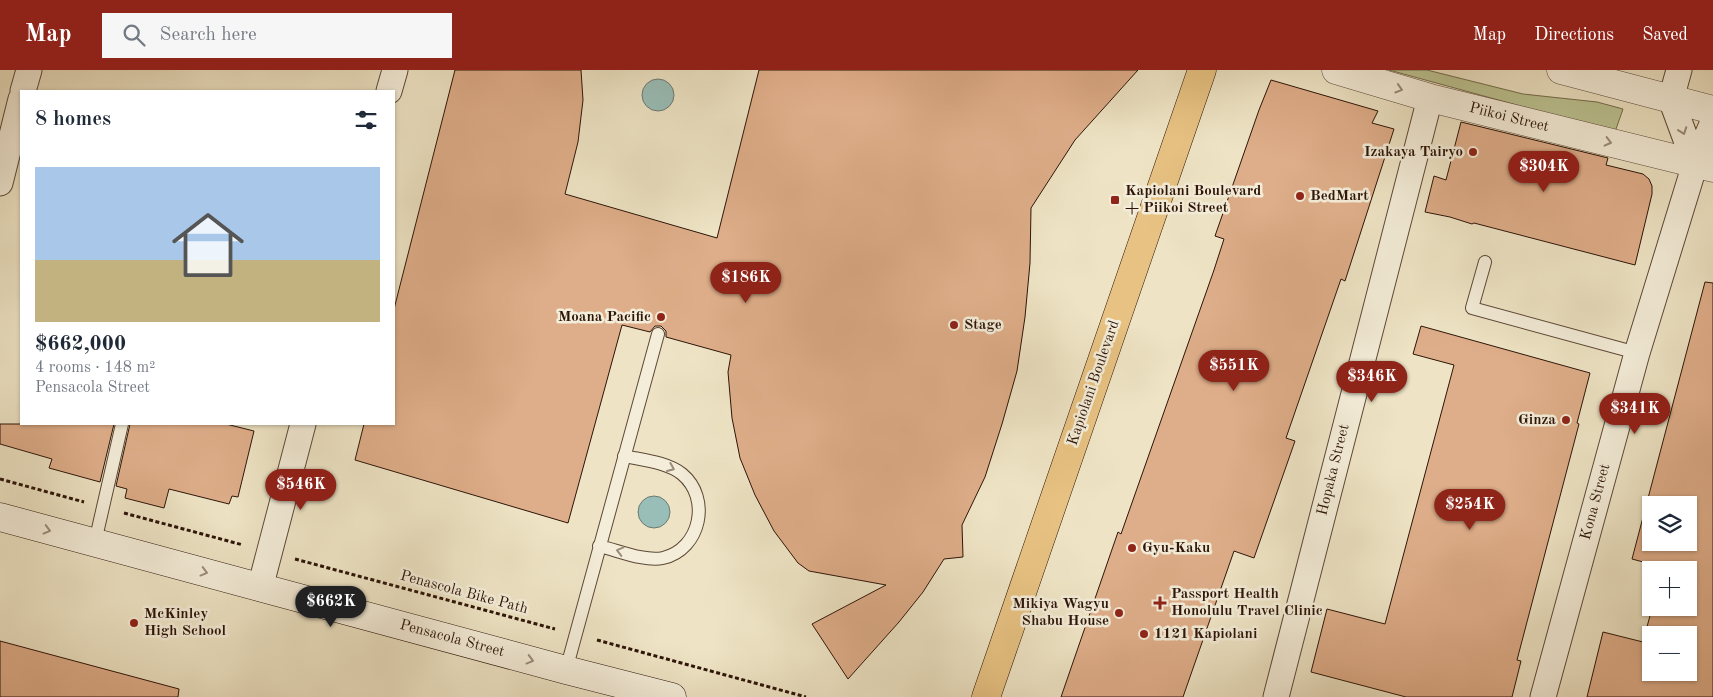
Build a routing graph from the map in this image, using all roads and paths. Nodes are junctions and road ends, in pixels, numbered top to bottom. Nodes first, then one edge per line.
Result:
1 (28, 70) edge
2 (395, 70) edge
3 (1202, 70) edge
4 (1336, 70) edge
5 (1562, 70) edge
6 (1679, 70) edge
7 (23, 90) edge
8 (389, 90) edge
9 (1430, 98) junction
10 (1671, 99) junction
11 (20, 103) edge
12 (1713, 110) edge
13 (1713, 122) edge
14 (1704, 166) edge
15 (0, 183) edge
16 (1485, 262) dead end
17 (658, 334) dead end
18 (1637, 353) junction
19 (122, 425) edge
20 (303, 425) edge
21 (624, 456) junction
22 (0, 479) edge
23 (103, 507) junction
24 (0, 517) edge
25 (95, 542) junction
26 (599, 546) junction
27 (269, 552) junction
28 (260, 588) junction
29 (575, 634) junction
30 (566, 670) junction
31 (672, 697) edge
32 (806, 697) edge
33 (986, 697) edge
34 (1276, 697) edge
35 (1543, 697) edge

1 - 7 street
2 - 8 street
3 - 33 main road, Kapiolani Boulevard
4 -> 9 main road, Piikoi Street
5 - 10 main road
6 - 10 street
9 -> 14 main road, Piikoi Street
9 - 34 street, Hopaka Street
10 - 12 main road
10 -> 14 street
11 - 15 street
13 - 14 street, Kona Street
14 - 18 street, Kona Street
16 - 18 lane
17 - 21 lane
18 - 35 street, Kona Street
19 - 23 lane
20 - 27 street
21 - 26 lane
21 -> 26 lane
22 - 23 path, Penascola Bike Path
23 - 25 lane
23 - 27 path, Penascola Bike Path
24 -> 25 main road, Pensacola Street
25 -> 28 main road, Pensacola Street
26 - 29 lane
27 - 28 street
27 - 29 path, Penascola Bike Path
28 -> 30 main road, Pensacola Street
29 - 30 lane
29 - 32 path, Penascola Bike Path
30 - 31 main road, Pensacola Street

